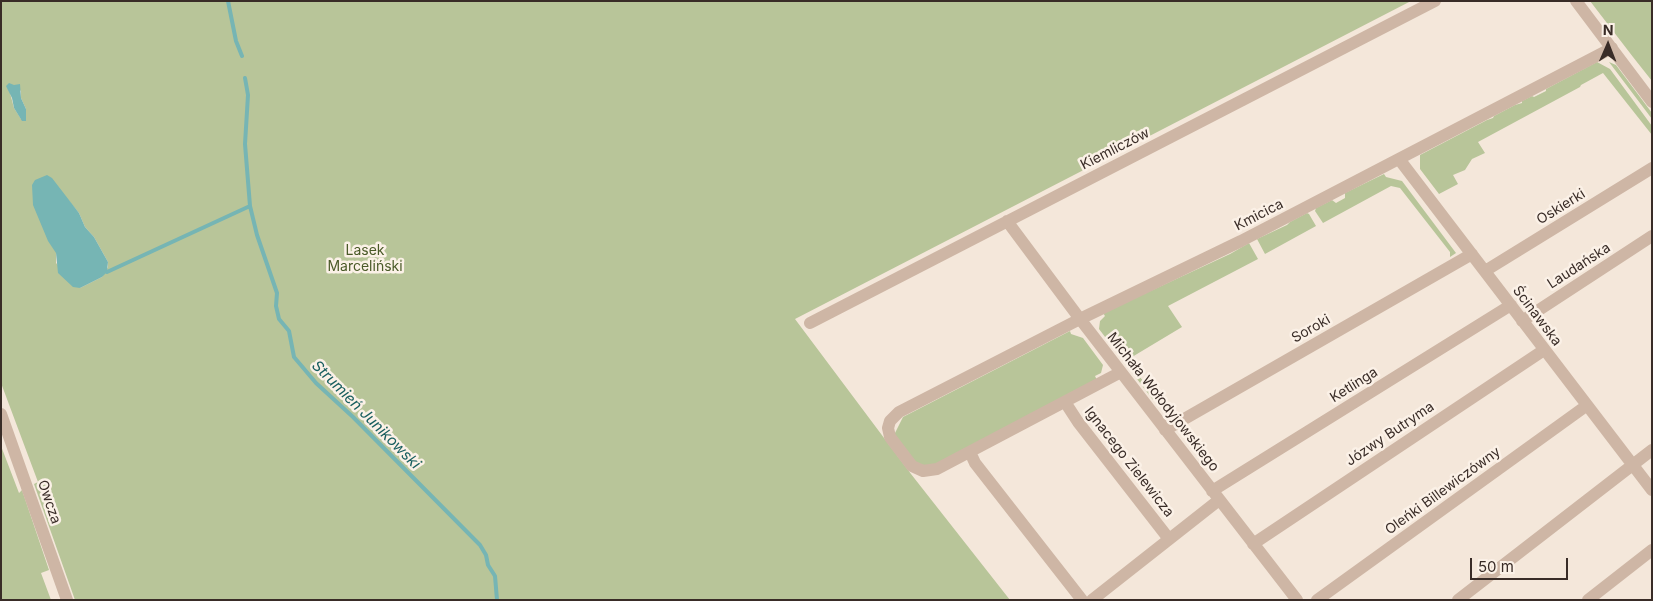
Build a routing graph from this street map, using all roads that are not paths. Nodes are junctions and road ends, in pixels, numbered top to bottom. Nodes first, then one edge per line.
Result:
1 (1435, 1) edge
2 (1576, 1) edge
3 (1612, 48) junction
4 (1652, 102) edge
5 (1399, 159) junction
6 (1652, 168) edge
7 (1007, 221) junction
8 (1652, 236) edge
9 (1472, 254) junction
10 (1485, 271) junction
11 (1510, 305) junction
12 (1080, 319) junction
13 (1522, 321) junction
14 (810, 324) dead end
15 (1544, 350) junction
16 (1121, 372) junction
17 (1065, 402) junction
18 (1586, 406) junction
19 (1, 414) edge
20 (1165, 430) junction
21 (1652, 450) edge
22 (970, 452) junction
23 (1632, 465) junction
24 (1652, 490) edge
25 (1216, 496) junction
26 (1169, 539) junction
27 (1253, 544) junction
28 (1652, 550) edge
29 (67, 600) edge
30 (1082, 600) edge
31 (1092, 600) edge
32 (1297, 600) edge
33 (1317, 600) edge
34 (1458, 600) edge
35 (1588, 600) edge

1 - 7 street, Kiemliczów
2 - 3 street
3 - 4 street
3 - 5 street, Kmicica
5 - 9 street, Ścinawska
5 - 12 street, Kmicica
6 - 10 street, Oskierki
7 - 12 street, Michała Wołodyjowskiego
7 - 14 street, Kiemliczów
8 - 13 street, Laudańska
9 - 10 street, Ścinawska
9 - 20 street, Soroki
10 - 11 street, Ścinawska
11 - 13 street, Ścinawska
11 - 25 street, Ketlinga
12 - 16 street, Michała Wołodyjowskiego
12 - 22 street, Kmicica
13 - 15 street, Ścinawska
15 - 18 street, Ścinawska
15 - 27 street, Józwy Butryma
16 - 17 street
16 - 20 street, Michała Wołodyjowskiego
17 - 22 street
17 - 26 street, Ignacego Zielewicza
18 - 23 street, Ścinawska
18 - 33 street, Oleńki Billewiczówny
19 - 29 street, Owcza
20 - 25 street, Michała Wołodyjowskiego
21 - 23 street
22 - 30 street
23 - 24 street, Ścinawska
23 - 34 street
25 - 26 street, Ketlinga
25 - 27 street, Michała Wołodyjowskiego
26 - 31 street, Ketlinga
27 - 32 street, Michała Wołodyjowskiego
28 - 35 street

